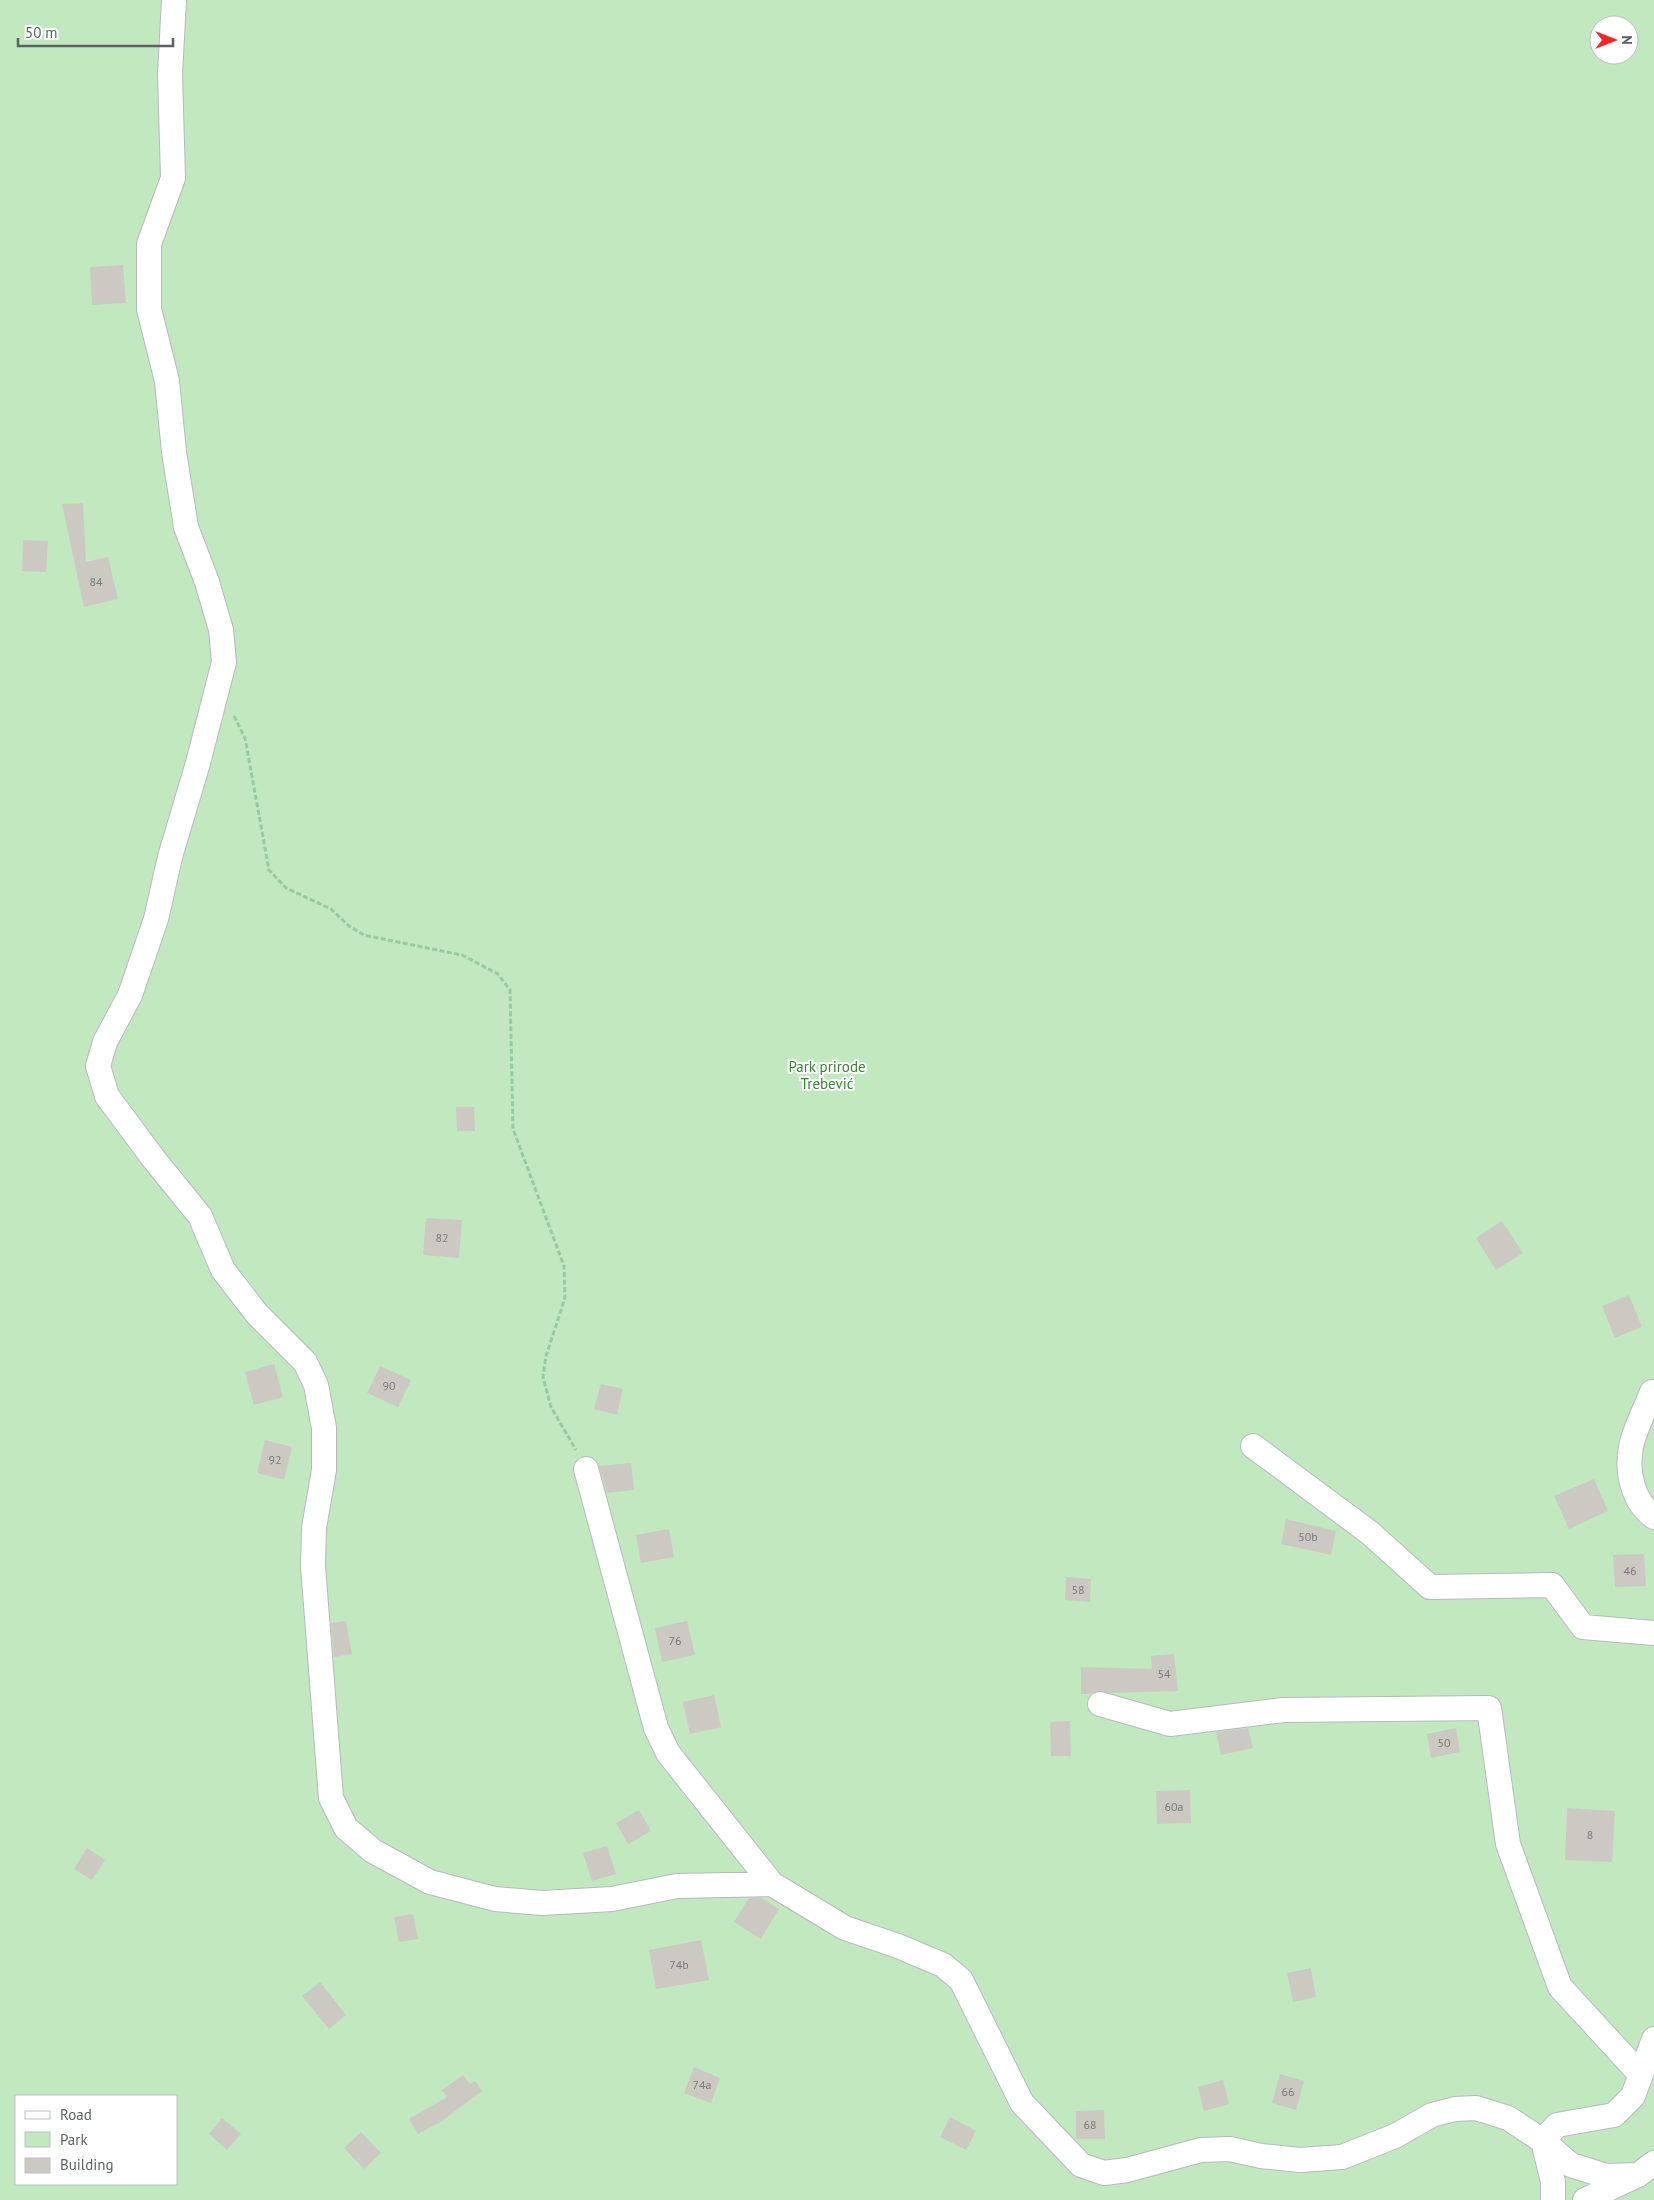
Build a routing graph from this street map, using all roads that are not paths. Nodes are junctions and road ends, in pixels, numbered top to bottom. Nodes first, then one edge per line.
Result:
1 (174, 0) edge
2 (1652, 1392) dead end
3 (1252, 1446) dead end
4 (586, 1469) road end
5 (1654, 1517) edge
6 (1654, 1633) edge
7 (1100, 1704) dead end
8 (772, 1884) junction
9 (1654, 2039) edge
10 (1641, 2076) junction
11 (1543, 2141) junction
12 (1646, 2169) edge
13 (1553, 2200) edge
14 (1585, 2200) edge

1 - 8 street
2 - 5 street
3 - 6 street
4 - 8 street
7 - 10 street
8 - 11 street
9 - 10 street
10 - 11 street
11 - 12 street
11 - 13 street
12 - 14 street

